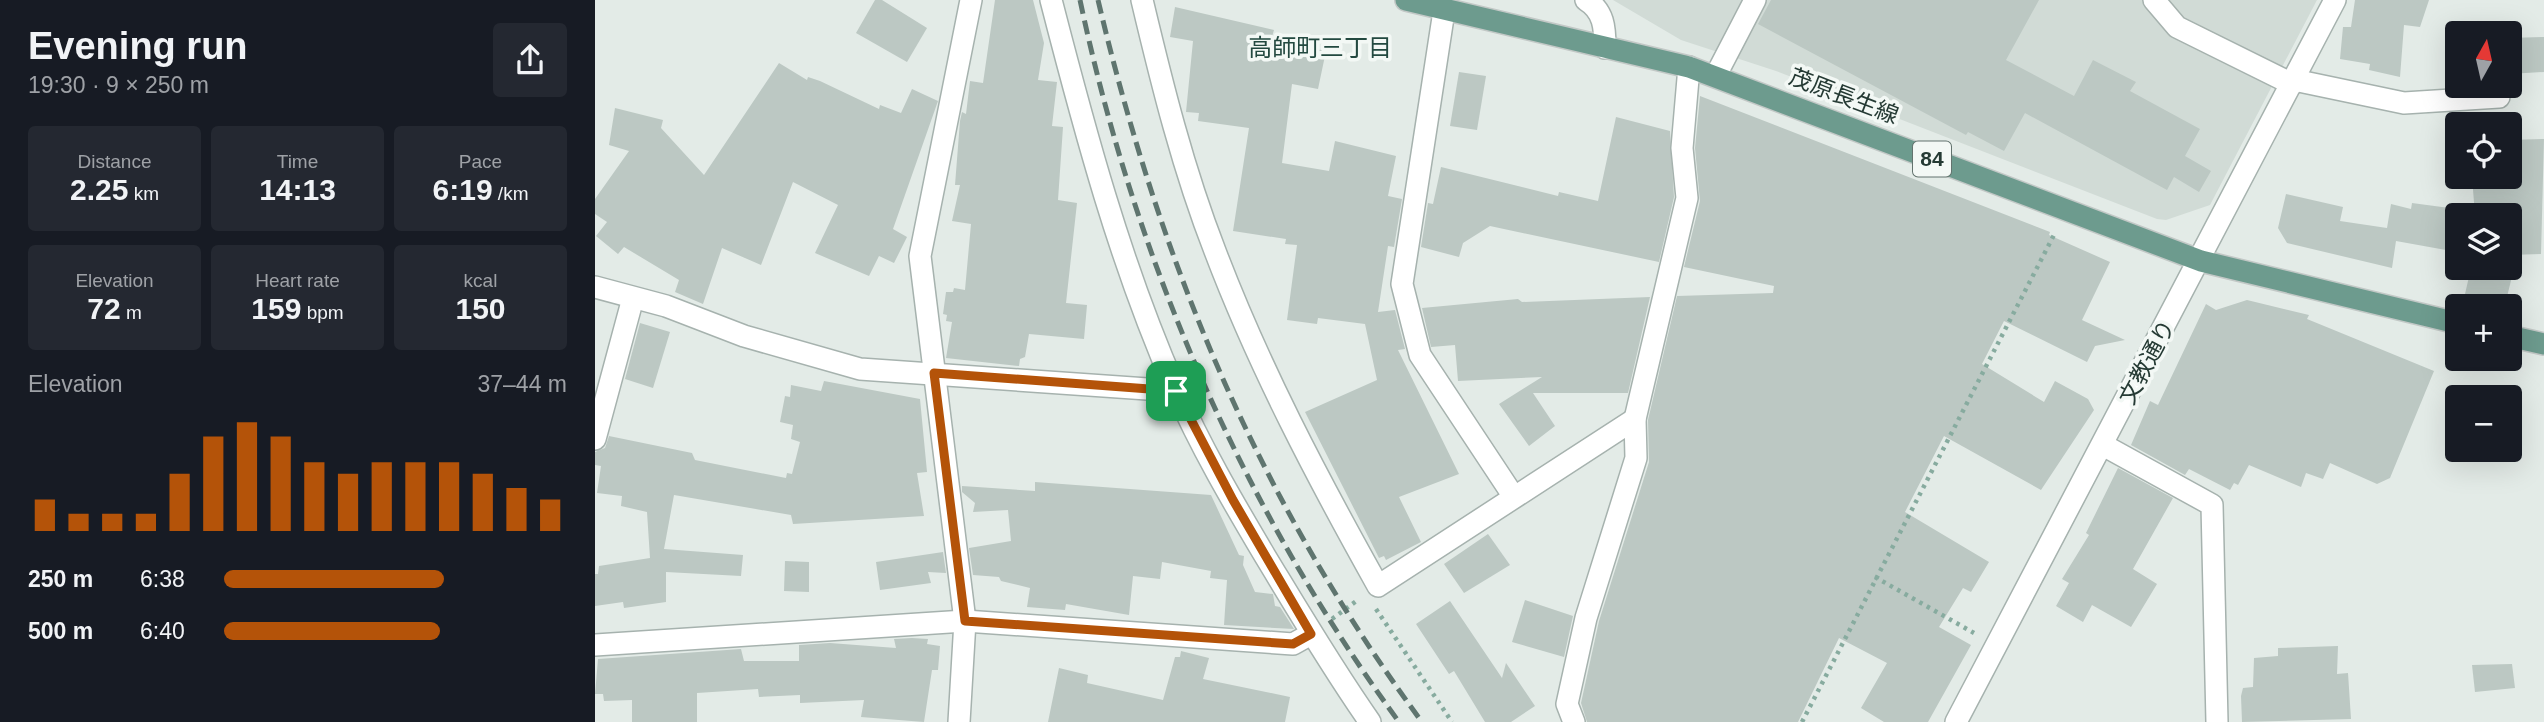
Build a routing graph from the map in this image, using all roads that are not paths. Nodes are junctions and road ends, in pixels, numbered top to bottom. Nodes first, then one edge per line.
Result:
1 (971, 0) edge
2 (1051, 0) edge
3 (1142, 0) edge
4 (1406, 0) edge
5 (1586, 0) edge
6 (1755, 0) edge
7 (2154, 0) edge
8 (2335, 0) edge
9 (1444, 10) junction
10 (1605, 48) junction
11 (1689, 67) junction
12 (1716, 75) junction
13 (2293, 82) junction
14 (2483, 98) edge
15 (2201, 261) junction
16 (595, 286) edge
17 (633, 298) junction
18 (2445, 320) edge
19 (2522, 339) edge
20 (2544, 344) edge
21 (934, 373) junction
22 (1176, 391) junction
23 (1635, 419) junction
24 (595, 439) edge
25 (2103, 445) junction
26 (1514, 497) junction
27 (965, 621) junction
28 (1311, 634) junction
29 (595, 645) edge
30 (960, 722) edge
31 (1370, 722) edge
32 (1574, 722) edge
33 (1956, 722) edge
34 (2217, 722) edge

1 - 21 street
2 - 22 street
3 - 26 street
4 - 9 main road, 茂原長生線 / 84
5 - 10 street
6 - 12 street
7 - 13 street
8 - 13 street, 文教通り
9 - 10 main road, 茂原長生線 / 84
9 - 26 street
10 - 11 main road, 茂原長生線 / 84
11 - 12 main road, 茂原長生線 / 84
11 - 23 street
12 - 15 main road, 茂原長生線 / 84
13 - 14 street
13 - 15 street, 文教通り
15 - 18 main road, 茂原長生線 / 84
15 - 25 street, 文教通り
16 - 17 street
17 - 21 street
17 - 24 street
19 - 20 main road
21 - 22 street
21 - 27 street
22 - 28 street
23 - 26 street
23 - 32 street
25 - 33 street, 文教通り
25 - 34 street
27 - 28 street
27 - 29 street
27 - 30 street
28 - 31 street

